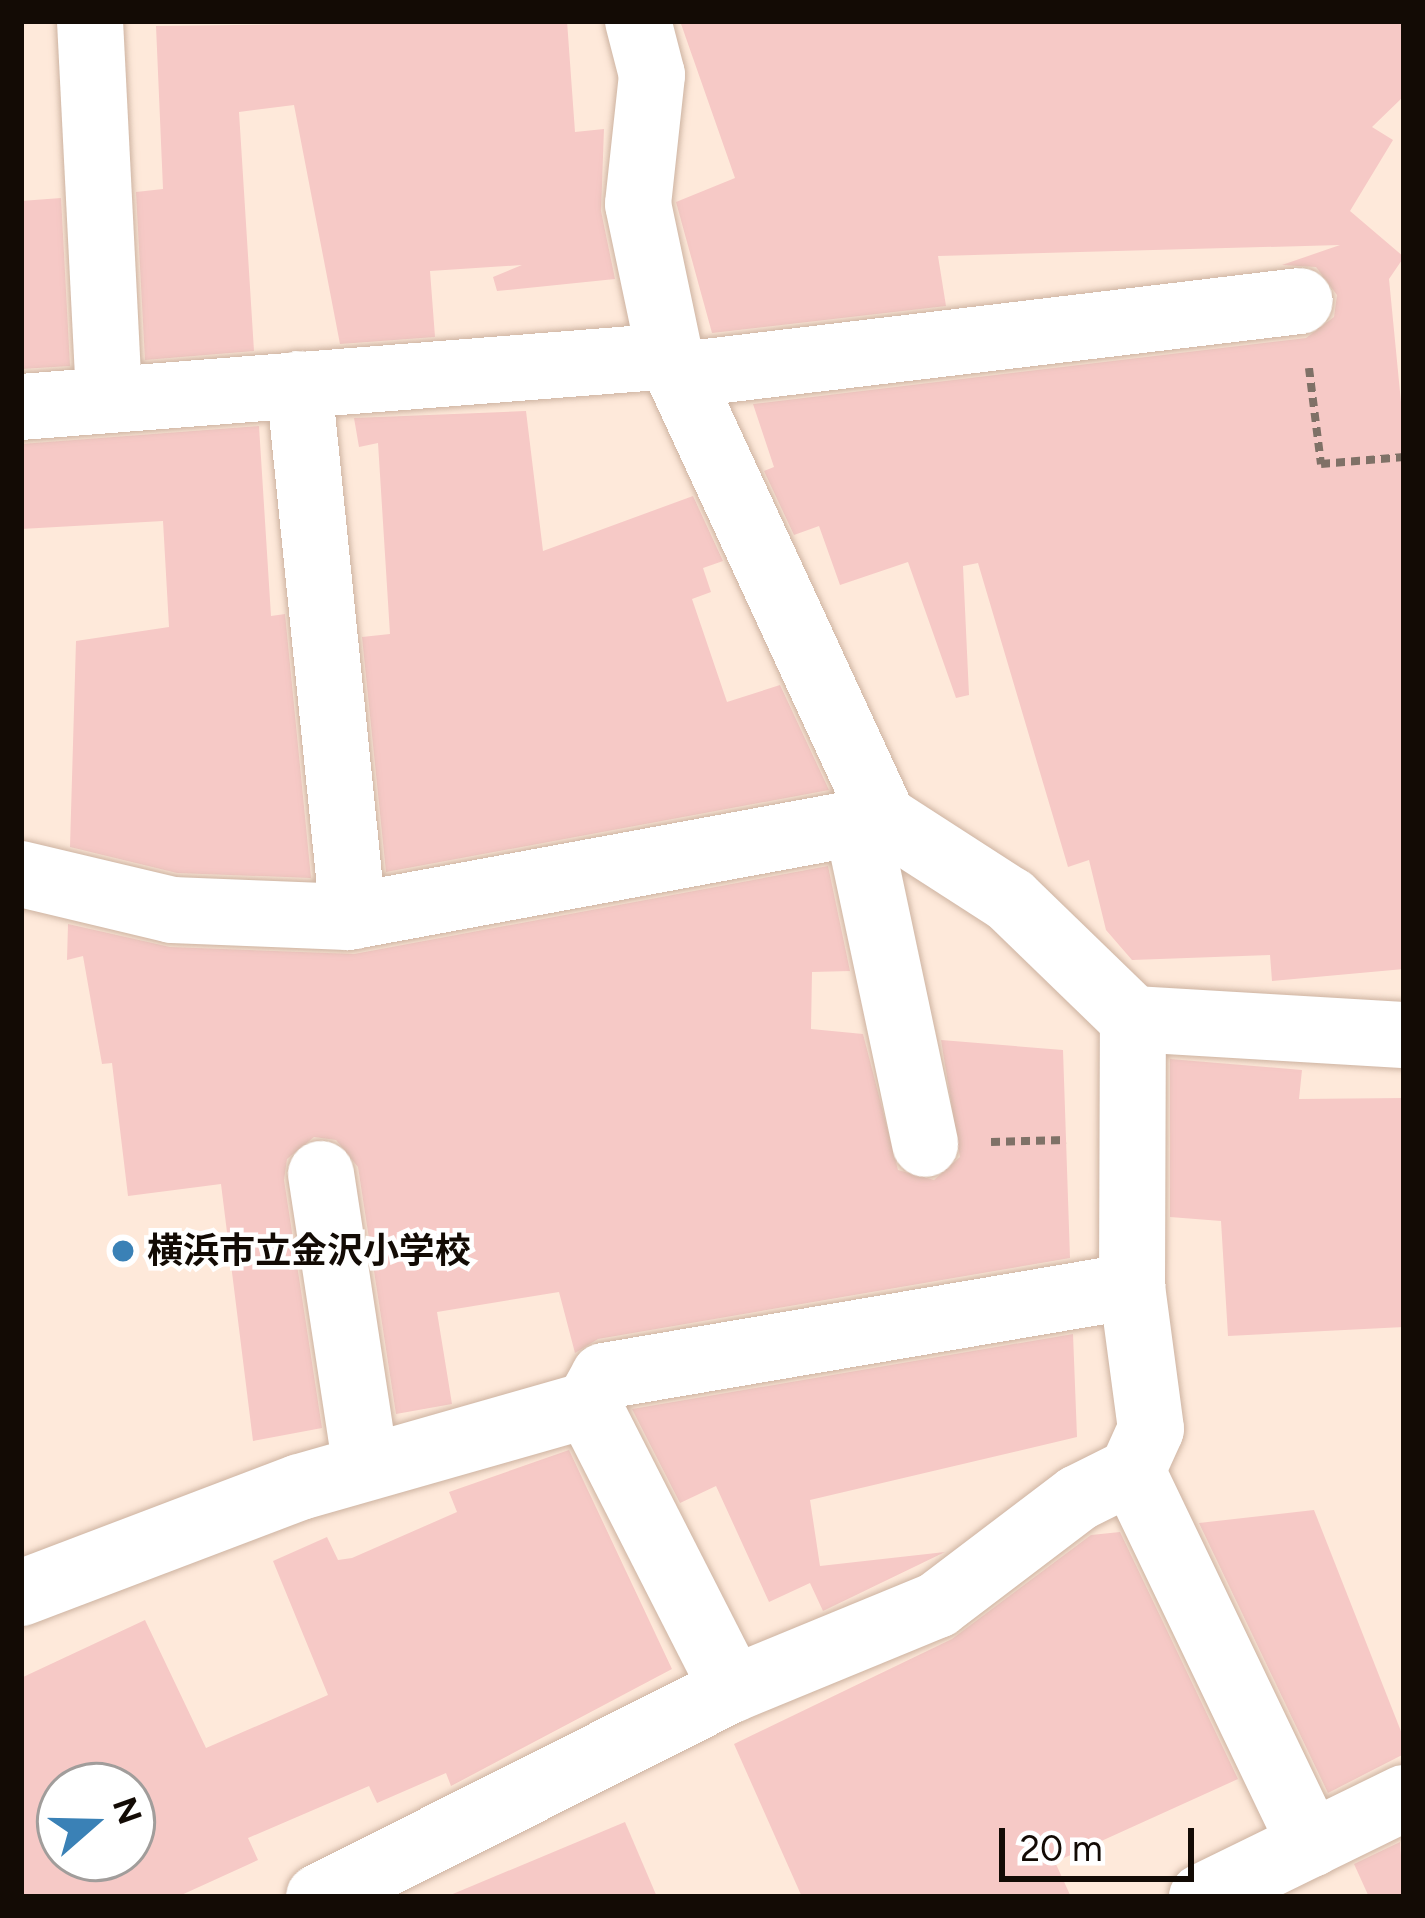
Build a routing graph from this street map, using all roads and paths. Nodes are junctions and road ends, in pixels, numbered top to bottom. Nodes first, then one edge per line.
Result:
1 (90, 21) edge
2 (638, 21) edge
3 (1300, 301) joint
4 (675, 366) junction
5 (298, 385) junction
6 (109, 398) junction
7 (21, 407) edge
8 (1404, 457) edge
9 (870, 820) junction
10 (21, 874) edge
11 (353, 916) junction
12 (1132, 1019) junction
13 (1404, 1035) edge
14 (1133, 1138) junction
15 (925, 1144) joint
16 (321, 1174) dead end
17 (1132, 1286) junction
18 (588, 1406) junction
19 (365, 1467) junction
20 (1132, 1471) junction
21 (21, 1592) edge
22 (733, 1689) junction
23 (1404, 1798) edge
24 (1311, 1844) junction
25 (319, 1897) edge
26 (1202, 1897) edge

1 - 6 street
2 - 4 street
3 - 4 street
3 - 8 path
4 - 5 street
4 - 9 street
5 - 6 street
5 - 11 street
6 - 7 street
9 - 11 street
9 - 12 street
9 - 15 street
10 - 11 street
12 - 13 street
12 - 14 street
14 - 15 path
14 - 17 street
16 - 19 street
17 - 18 street
17 - 20 street
18 - 19 street
18 - 22 street
19 - 21 street
20 - 22 street
20 - 24 street
22 - 25 street
23 - 24 street
24 - 26 street

